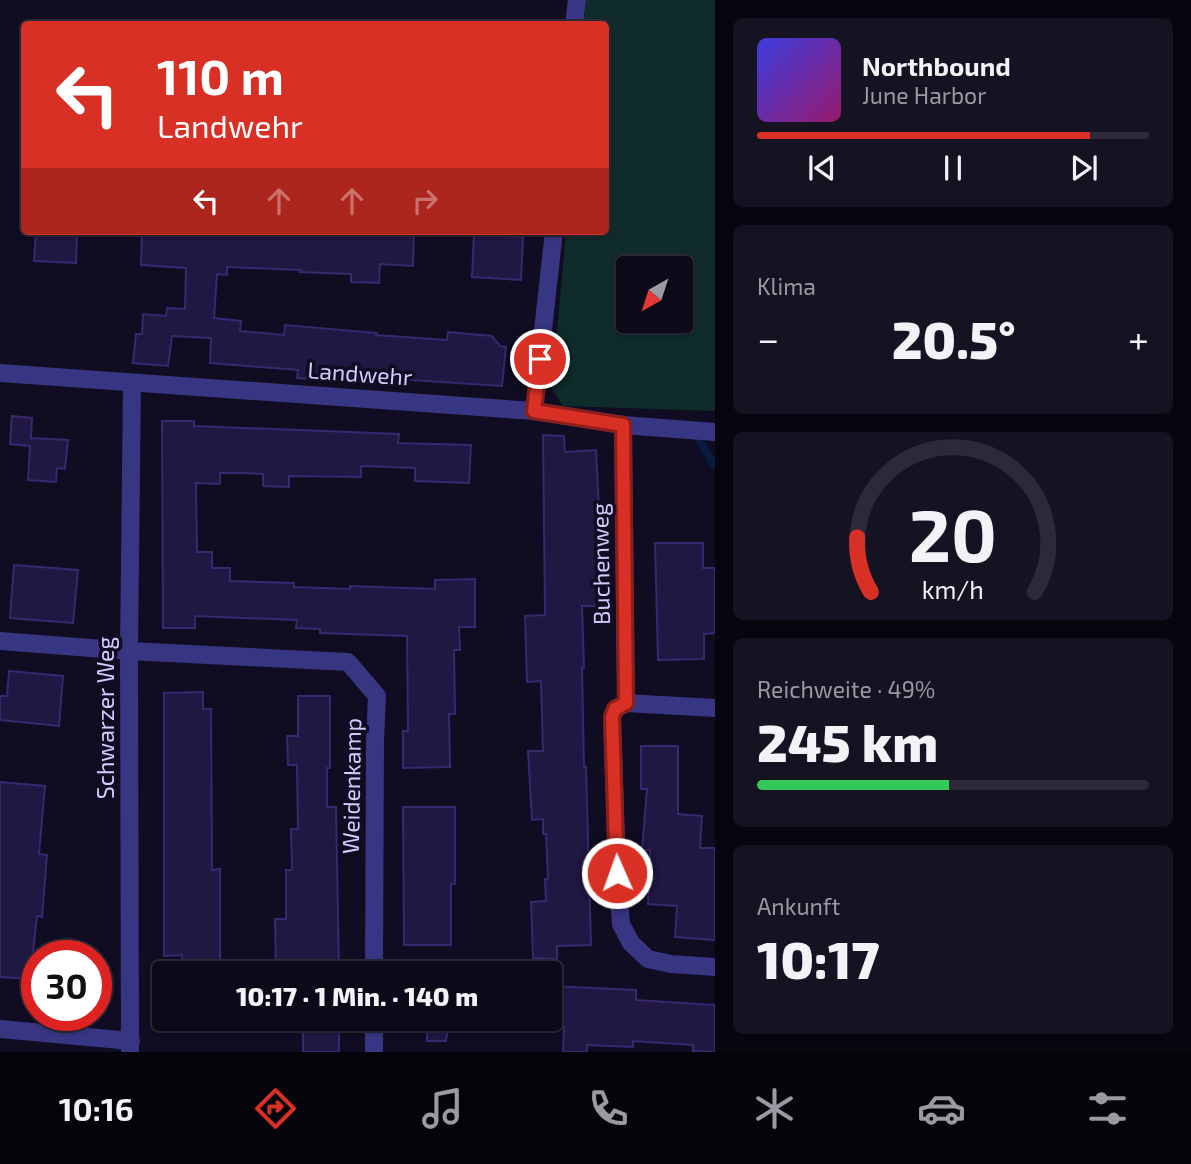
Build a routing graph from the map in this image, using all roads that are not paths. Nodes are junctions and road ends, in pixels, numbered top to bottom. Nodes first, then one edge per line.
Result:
1 (576, 0) edge
2 (574, 21) edge
3 (554, 235) edge
4 (0, 373) edge
5 (132, 383) junction
6 (534, 411) junction
7 (623, 425) junction
8 (715, 432) edge
9 (0, 640) edge
10 (129, 651) junction
11 (626, 703) junction
12 (715, 708) edge
13 (374, 961) edge
14 (715, 967) edge
15 (0, 1028) edge
16 (374, 1031) edge
17 (131, 1046) edge
18 (374, 1052) edge

1 - 2 street
3 - 6 street
4 - 5 street, Landwehr
5 - 6 street, Landwehr
5 - 10 street, Schwarzer Weg
6 - 7 street, Landwehr
7 - 8 street, Landwehr
7 - 11 street, Buchenweg
9 - 10 street, Weidenkamp
10 - 13 street, Weidenkamp
10 - 17 street, Schwarzer Weg
11 - 12 street
11 - 14 street, Buchenweg
15 - 17 street
16 - 18 street

